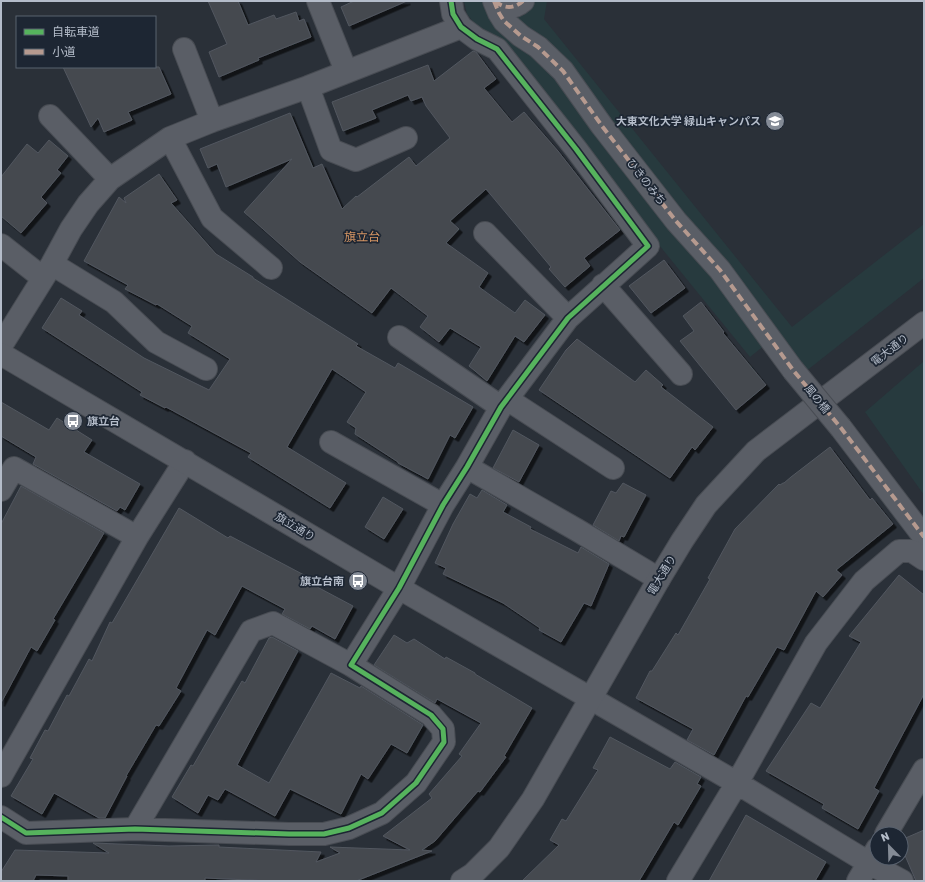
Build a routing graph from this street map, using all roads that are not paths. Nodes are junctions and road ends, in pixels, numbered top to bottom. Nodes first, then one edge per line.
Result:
1 (318, 1) edge
2 (451, 1) edge
3 (494, 1) edge
4 (523, 1) edge
5 (461, 27) junction
6 (184, 49) dead end
7 (346, 71) junction
8 (308, 87) junction
9 (50, 116) dead end
10 (212, 121) junction
11 (170, 138) junction
12 (406, 138) dead end
13 (110, 179) junction
14 (485, 233) dead end
15 (1, 245) edge
16 (271, 268) dead end
17 (47, 271) junction
18 (603, 285) junction
19 (568, 318) junction
20 (924, 323) edge
21 (399, 337) dead end
22 (1, 346) edge
23 (1, 354) edge
24 (206, 369) dead end
25 (793, 370) joint
26 (681, 374) dead end
27 (504, 403) junction
28 (331, 442) dead end
29 (185, 461) junction
30 (467, 467) junction
31 (613, 468) dead end
32 (1, 490) edge
33 (443, 505) junction
34 (137, 537) junction
35 (924, 537) edge
36 (924, 559) edge
37 (659, 579) junction
38 (399, 588) junction
39 (351, 665) junction
40 (590, 698) junction
41 (924, 770) edge
42 (1, 776) edge
43 (737, 783) junction
44 (1, 817) edge
45 (891, 826) edge
46 (135, 829) junction
47 (868, 864) edge
48 (462, 881) edge
49 (678, 881) edge
50 (902, 881) edge

1 - 7 street
2 - 5 street
3 - 4 street
3 - 25 street, ひきのみち
5 - 7 street
5 - 18 street
6 - 10 street
7 - 8 street
8 - 10 street
8 - 12 street
9 - 13 street
10 - 11 street
11 - 13 street
11 - 16 street
13 - 17 street
14 - 19 street
15 - 17 street
17 - 22 street
17 - 24 street
18 - 19 street
18 - 26 street
19 - 27 street
20 - 37 street, 電大通り
21 - 27 street
23 - 29 street, 旗立通り
25 - 35 street, 風の橋, bridge
27 - 30 street
27 - 31 street
28 - 33 street
29 - 34 street
29 - 38 street, 旗立通り
30 - 33 street
30 - 37 street
32 - 34 street
33 - 38 street
34 - 42 street
36 - 43 street
37 - 40 street, 電大通り
38 - 39 street
38 - 40 street, 旗立通り
39 - 46 street
39 - 46 street
40 - 43 street, 旗立通り
40 - 48 street, 電大通り
41 - 45 street
43 - 47 street, 旗立通り
43 - 49 street
44 - 46 street
47 - 50 street, 旗立通り

